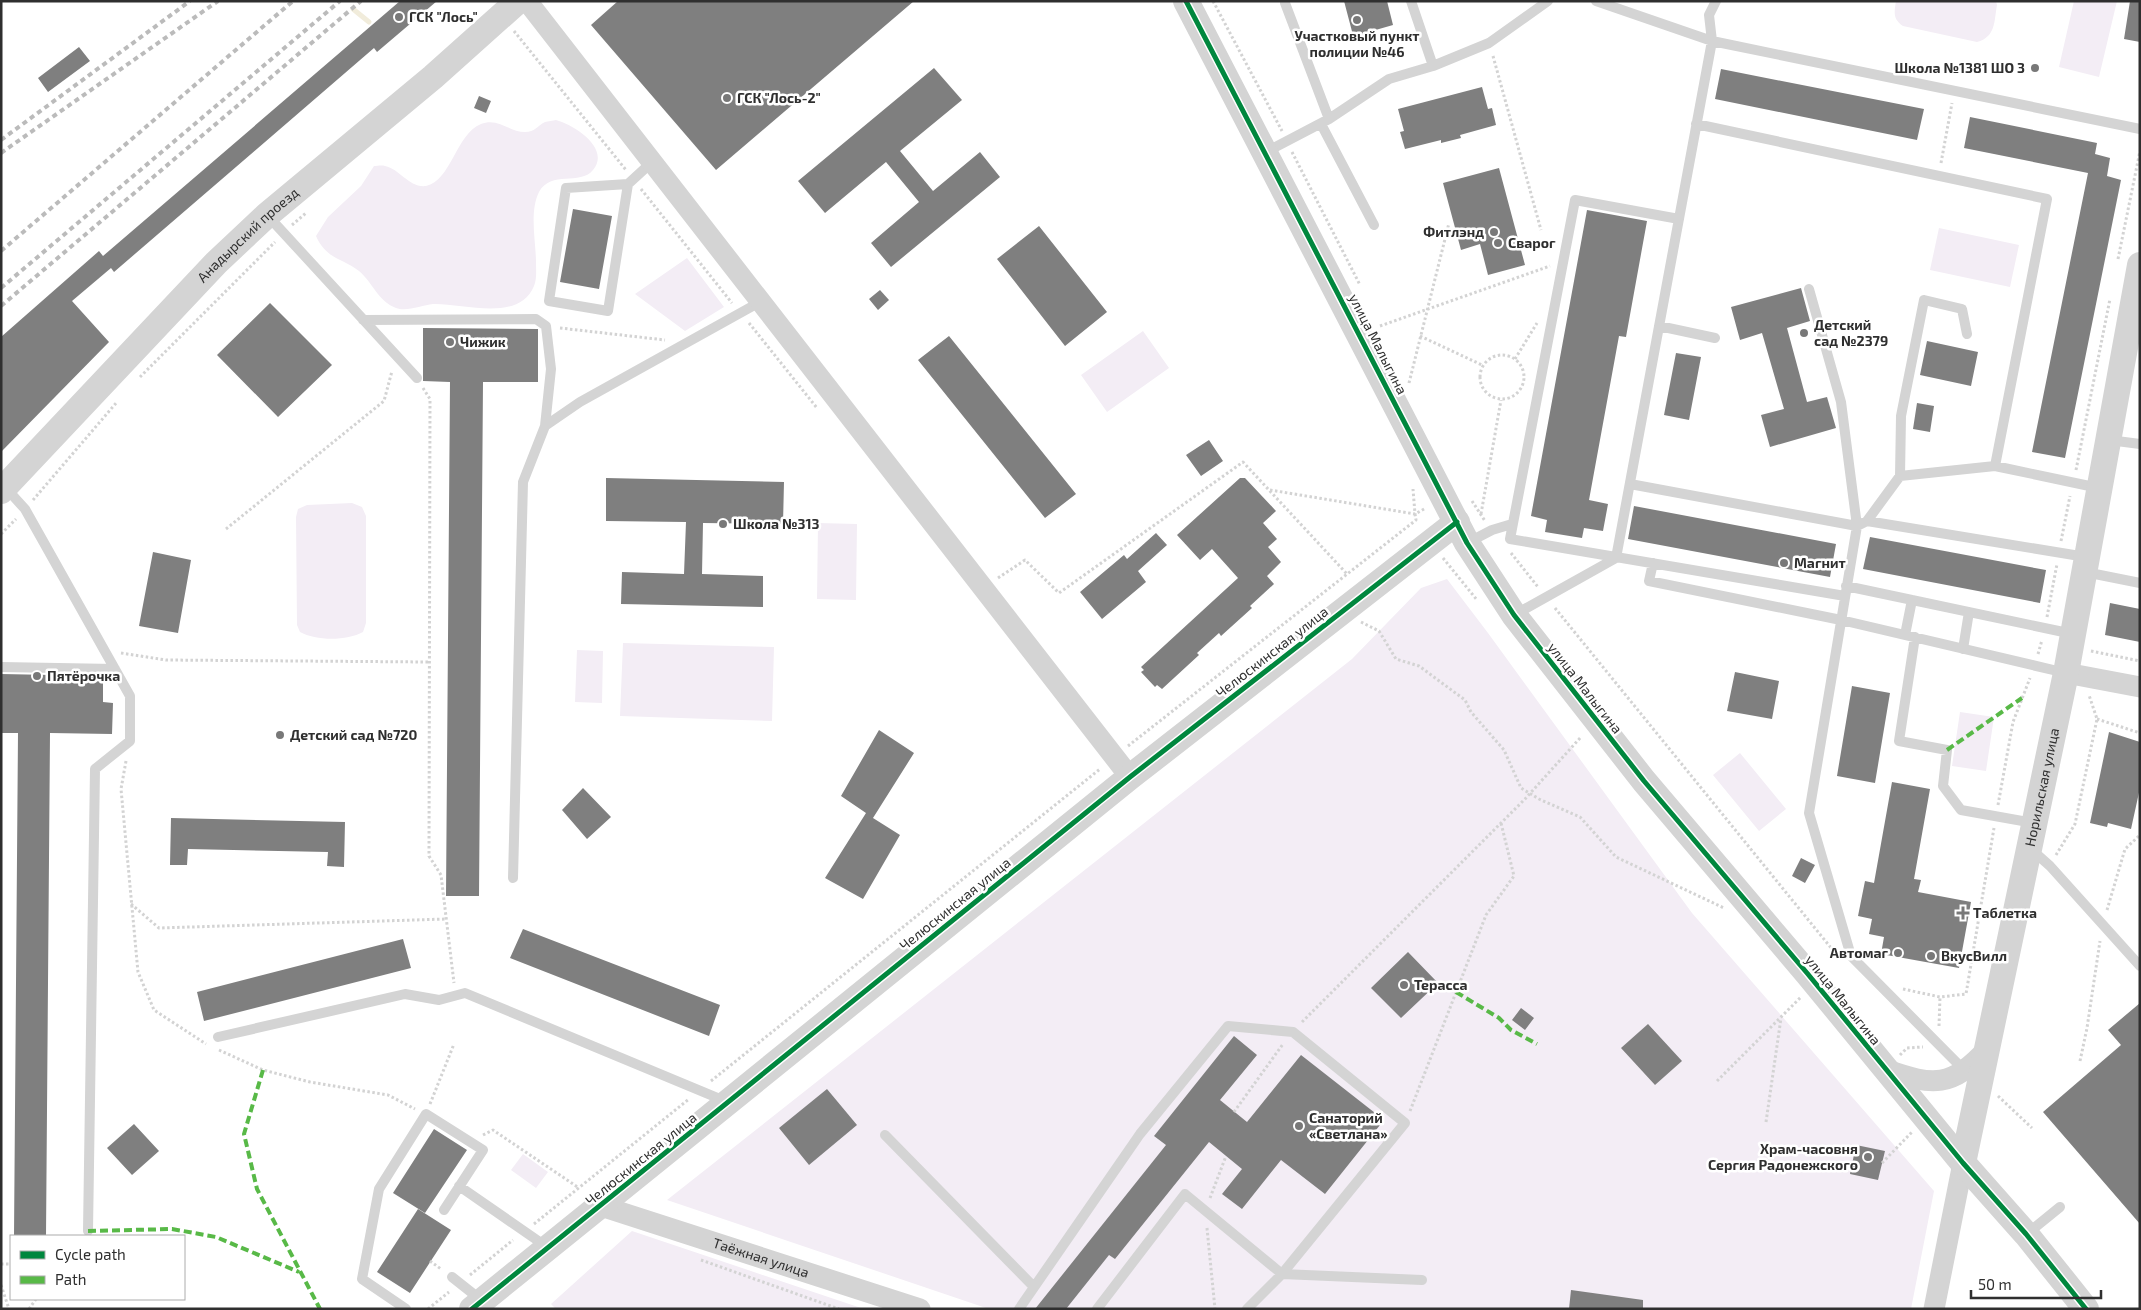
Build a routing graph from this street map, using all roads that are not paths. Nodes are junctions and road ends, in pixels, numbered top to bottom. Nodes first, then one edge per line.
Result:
1 (1411, 1) edge
2 (1548, 1) edge
3 (1596, 1) edge
4 (1716, 1) edge
5 (1285, 2) dead end
6 (526, 4) edge
7 (1193, 5) edge
8 (1712, 40) junction
9 (1433, 66) junction
10 (1325, 121) junction
11 (1696, 124) junction
12 (2140, 129) edge
13 (1266, 152) junction
14 (652, 162) junction
15 (631, 182) junction
16 (1679, 219) junction
17 (275, 224) junction
18 (1374, 225) dead end
19 (2140, 265) edge
20 (1809, 289) dead end
21 (760, 302) junction
22 (363, 320) junction
23 (1659, 326) junction
24 (1967, 334) dead end
25 (1714, 338) dead end
26 (417, 378) road end
27 (544, 426) junction
28 (2108, 440) junction
29 (2140, 444) edge
30 (1995, 466) junction
31 (1900, 476) junction
32 (1630, 484) junction
33 (2099, 488) junction
34 (3, 489) edge
35 (1867, 521) junction
36 (1512, 524) junction
37 (1468, 526) junction
38 (1857, 526) junction
39 (1616, 558) junction
40 (1652, 563) junction
41 (2085, 564) junction
42 (2140, 583) edge
43 (1846, 591) junction
44 (1912, 600) junction
45 (1969, 612) junction
46 (1514, 615) junction
47 (1841, 620) junction
48 (1910, 636) junction
49 (2080, 642) junction
50 (1963, 649) junction
51 (1, 667) edge
52 (115, 669) junction
53 (2066, 674) junction
54 (2140, 687) edge
55 (1113, 766) junction
56 (2032, 835) junction
57 (513, 878) dead end
58 (2140, 966) edge
59 (218, 1037) dead end
60 (1987, 1049) junction
61 (1887, 1070) junction
62 (1965, 1071) junction
63 (728, 1103) junction
64 (885, 1135) dead end
65 (1963, 1163) junction
66 (459, 1186) junction
67 (601, 1206) junction
68 (2060, 1207) dead end
69 (444, 1210) dead end
70 (88, 1231) dead end
71 (2026, 1234) junction
72 (548, 1248) junction
73 (1282, 1274) junction
74 (456, 1280) road end
75 (1422, 1280) dead end
76 (1034, 1287) junction
77 (477, 1305) edge
78 (406, 1309) edge
79 (920, 1309) edge
80 (1019, 1309) edge
81 (1098, 1309) edge
82 (1246, 1309) edge
83 (1934, 1309) edge
84 (2086, 1309) edge

1 - 9 lane
2 - 9 lane
3 - 8 lane
4 - 8 lane
5 - 10 lane
6 - 14 street
6 - 17 street, Анадырский проезд
7 - 13 street, улица Малыгина
8 - 11 lane
8 - 12 lane
9 - 10 lane
10 - 13 lane
10 - 18 lane
11 - 16 lane
11 - 30 lane
13 - 37 street, улица Малыгина
14 - 15 lane
14 - 21 street
15 - 15 lane
16 - 23 lane
16 - 36 lane
17 - 22 lane
17 - 34 street, Анадырский проезд
19 - 28 street, Норильская улица
20 - 38 lane
21 - 27 lane
21 - 55 street
22 - 26 lane
22 - 27 lane
23 - 25 lane
23 - 32 lane
24 - 31 lane
27 - 57 lane
28 - 29 lane
28 - 33 street, Норильская улица
30 - 31 lane
30 - 33 lane
31 - 35 lane
32 - 38 lane
32 - 39 lane
33 - 41 street, Норильская улица
34 - 52 lane
35 - 38 lane
35 - 41 lane
36 - 37 lane
36 - 39 lane
37 - 46 street, улица Малыгина
37 - 55 street, Челюскинская улица
38 - 43 lane
39 - 40 lane
39 - 46 lane
40 - 43 lane
40 - 47 lane
41 - 42 lane
41 - 49 street, Норильская улица
43 - 44 lane
43 - 47 lane
44 - 45 lane
44 - 48 lane
45 - 49 lane
45 - 50 lane
46 - 61 street, улица Малыгина
47 - 48 lane
47 - 62 lane
48 - 50 lane
48 - 56 lane
49 - 53 street, Норильская улица
50 - 53 lane
51 - 52 lane
52 - 70 lane
53 - 54 street
53 - 56 street, Норильская улица
55 - 63 street, Челюскинская улица
56 - 58 lane
56 - 60 street, Норильская улица
59 - 63 lane
60 - 62 street
60 - 65 street, Норильская улица
61 - 62 street
61 - 65 street, улица Малыгина
63 - 67 street, Челюскинская улица
64 - 76 lane
65 - 71 street, улица Малыгина
65 - 83 street, Норильская улица
66 - 69 lane
66 - 72 lane
66 - 78 lane
67 - 72 street, Челюскинская улица
67 - 79 street, Таёжная улица
68 - 71 lane
71 - 84 street, улица Малыгина
72 - 77 street, Челюскинская улица
73 - 75 lane
73 - 76 lane
73 - 81 lane
73 - 82 lane
74 - 77 lane
76 - 80 lane

